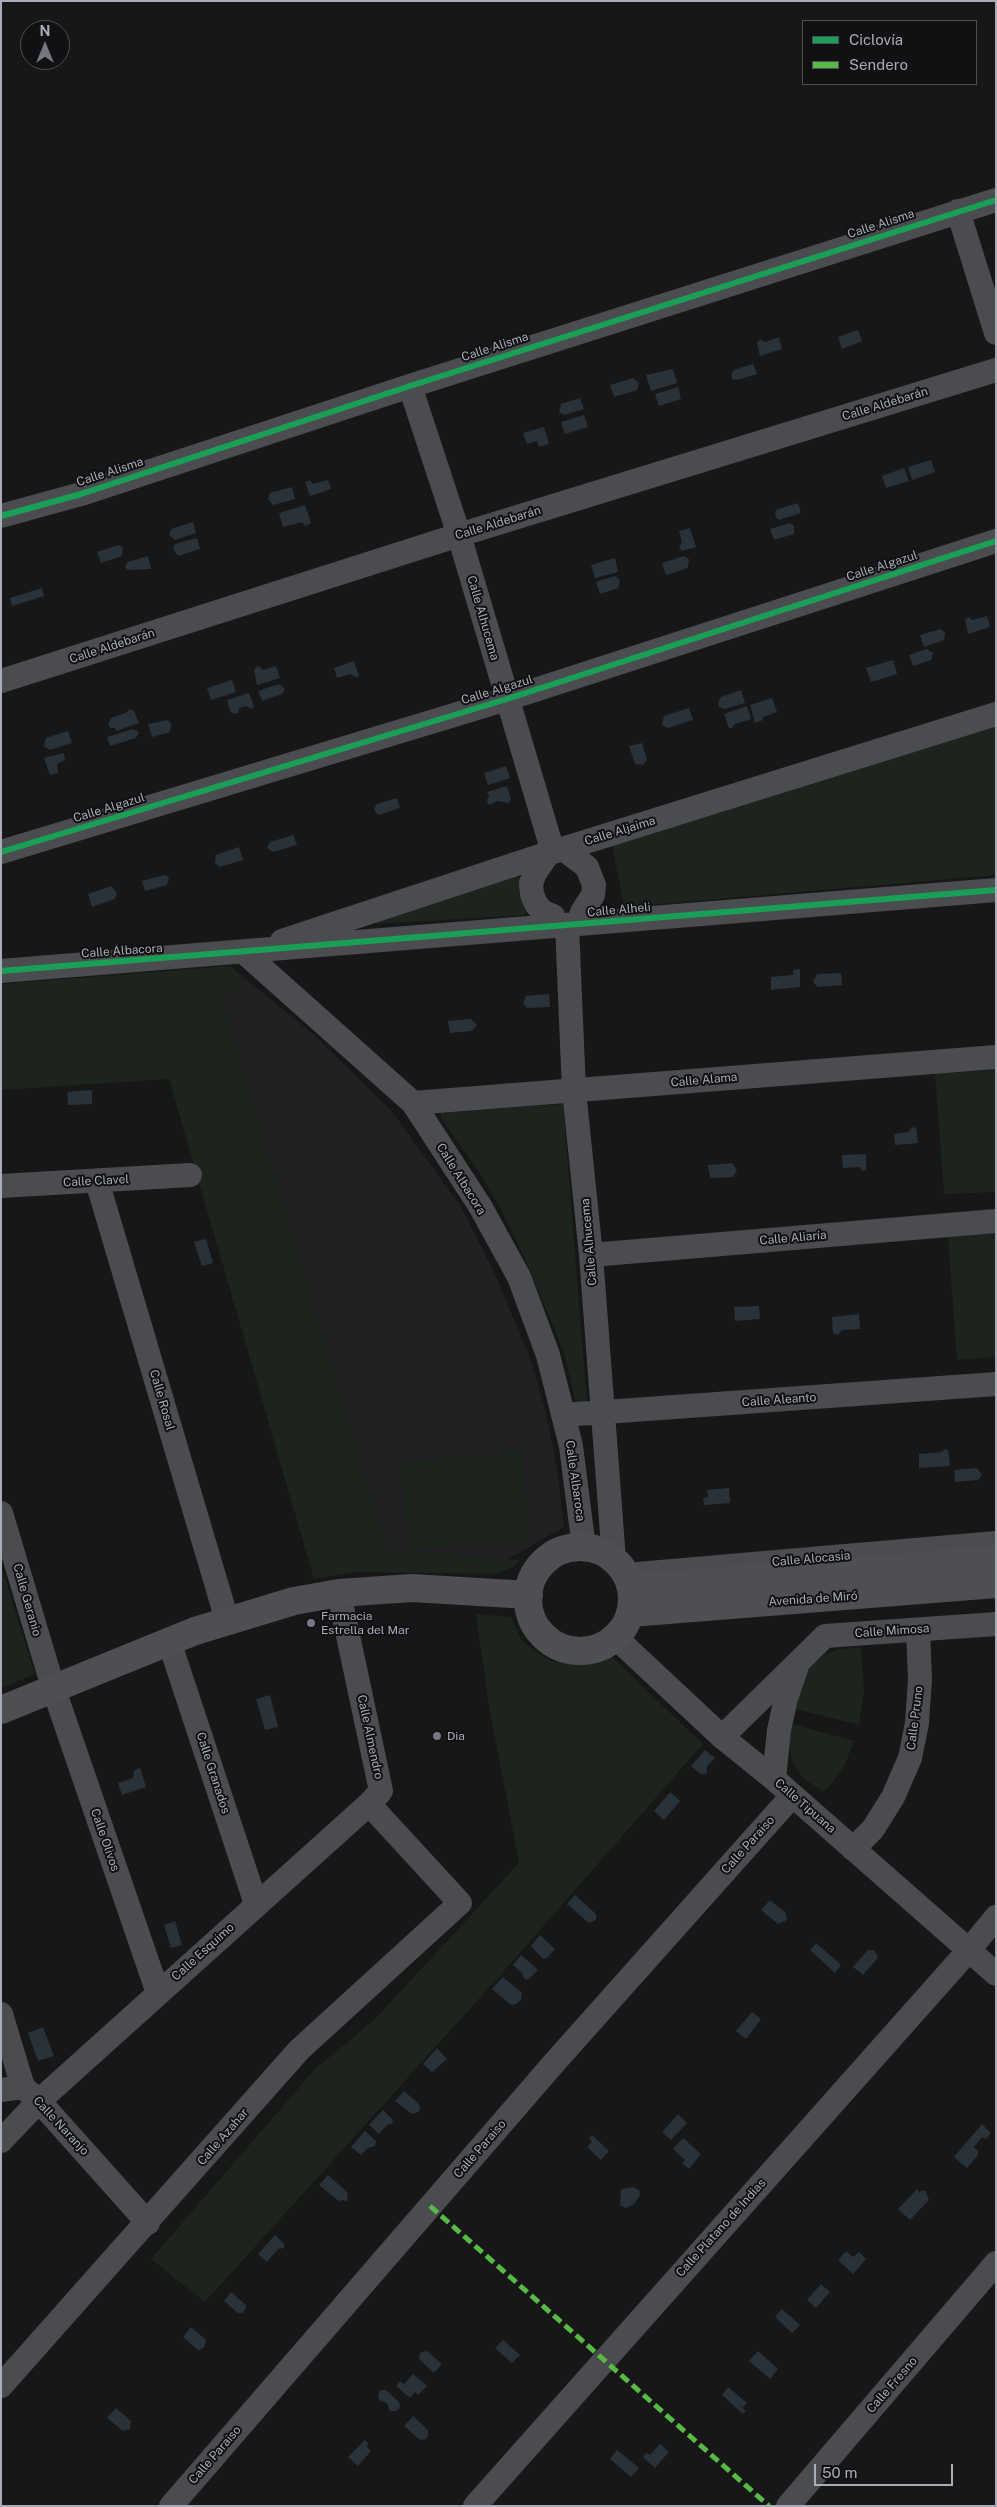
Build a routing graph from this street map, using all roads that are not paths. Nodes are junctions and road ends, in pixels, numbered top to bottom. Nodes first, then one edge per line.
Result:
1 (996, 200) edge
2 (958, 211) junction
3 (996, 333) edge
4 (996, 370) edge
5 (410, 386) junction
6 (1, 516) edge
7 (459, 535) junction
8 (996, 540) edge
9 (1, 681) edge
10 (507, 699) junction
11 (996, 714) edge
12 (555, 851) junction
13 (1, 852) edge
14 (996, 890) edge
15 (567, 925) junction
16 (245, 953) junction
17 (1, 971) edge
18 (996, 1057) edge
19 (574, 1091) junction
20 (413, 1103) junction
21 (190, 1175) dead end
22 (97, 1181) junction
23 (1, 1186) edge
24 (996, 1221) edge
25 (591, 1255) junction
26 (996, 1384) edge
27 (602, 1413) junction
28 (563, 1415) junction
29 (2, 1516) edge
30 (996, 1543) edge
31 (584, 1548) junction
32 (996, 1560) edge
33 (625, 1584) junction
34 (996, 1584) edge
35 (339, 1593) junction
36 (528, 1596) junction
37 (226, 1620) junction
38 (996, 1624) edge
39 (918, 1630) junction
40 (615, 1637) junction
41 (169, 1641) junction
42 (798, 1662) junction
43 (52, 1687) junction
44 (1, 1710) edge
45 (722, 1737) junction
46 (774, 1779) junction
47 (792, 1796) junction
48 (369, 1804) junction
49 (853, 1849) junction
50 (256, 1904) junction
51 (996, 1917) edge
52 (969, 1950) junction
53 (996, 1974) edge
54 (158, 1993) junction
55 (1, 2014) edge
56 (21, 2093) edge
57 (1, 2141) edge
58 (148, 2223) junction
59 (996, 2263) edge
60 (1, 2386) edge
61 (171, 2506) edge
62 (475, 2506) edge
63 (788, 2506) edge

1 - 2 street, Calle Alisma
2 - 3 street
2 - 5 street, Calle Alisma
4 - 7 street, Calle Aldebarán
5 - 6 street, Calle Alisma
5 - 7 street, Calle Alhucema
7 - 9 street, Calle Aldebarán
7 - 10 street, Calle Alhucema
8 - 10 street, Calle Algazul
10 - 12 street, Calle Alhucema
10 - 13 street, Calle Algazul
11 - 12 street, Calle Aljaima
12 - 15 street
12 - 15 street
12 - 16 street, Calle Aljaima
14 - 15 street, Calle Alheli
15 - 16 street, Calle Alheli
15 - 19 street, Calle Alhucema
16 - 17 street, Calle Albacora
16 - 20 street, Calle Albacora
18 - 19 street, Calle Alama
19 - 20 street, Calle Alama
19 - 25 street, Calle Alhucema
20 - 28 street, Calle Albacora
21 - 22 street, Calle Clavel
22 - 23 street, Calle Clavel
22 - 37 street, Calle Rosal
24 - 25 street, Calle Aliaría
25 - 27 street, Calle Alhucema
26 - 27 street, Calle Aleanto
27 - 28 street, Calle Aleanto
27 - 33 street, Calle Alhucema
28 - 31 street, Calle Albaroca
29 - 43 street, Calle Geranio
30 - 33 street, Calle Alocasia
31 - 33 main road
31 - 36 main road
32 - 33 main road, Avenida de Miró
33 - 34 main road, Avenida de Miró
33 - 40 main road
35 - 36 main road
35 - 37 main road
35 - 48 street, Calle Almendro
36 - 40 main road
37 - 41 main road
38 - 39 street, Calle Mimosa
39 - 42 street, Calle Mimosa
39 - 49 street, Calle Pruno
40 - 45 street, Calle Tipuana
41 - 43 main road
41 - 50 street, Calle Granados
42 - 45 street, Calle Mimosa
42 - 46 street, Calle Mimosa
43 - 44 main road
43 - 54 street, Calle Olivos
45 - 46 street, Calle Tipuana
46 - 47 street, Calle Tipuana
47 - 49 street, Calle Tipuana
47 - 61 street, Calle Paraiso
48 - 50 street, Calle Esquimo
48 - 58 street, Calle Azahar
49 - 52 street, Calle Tipuana
50 - 54 street, Calle Esquimo
51 - 52 street, Calle Platano de Indias
52 - 53 street, Calle Tipuana
52 - 62 street, Calle Platano de Indias
54 - 56 street, Calle Esquimo
55 - 56 street, Calle Naranjo
56 - 57 street, Calle Esquimo
56 - 58 street, Calle Naranjo
58 - 60 street, Calle Azahar
59 - 63 street, Calle Fresno

